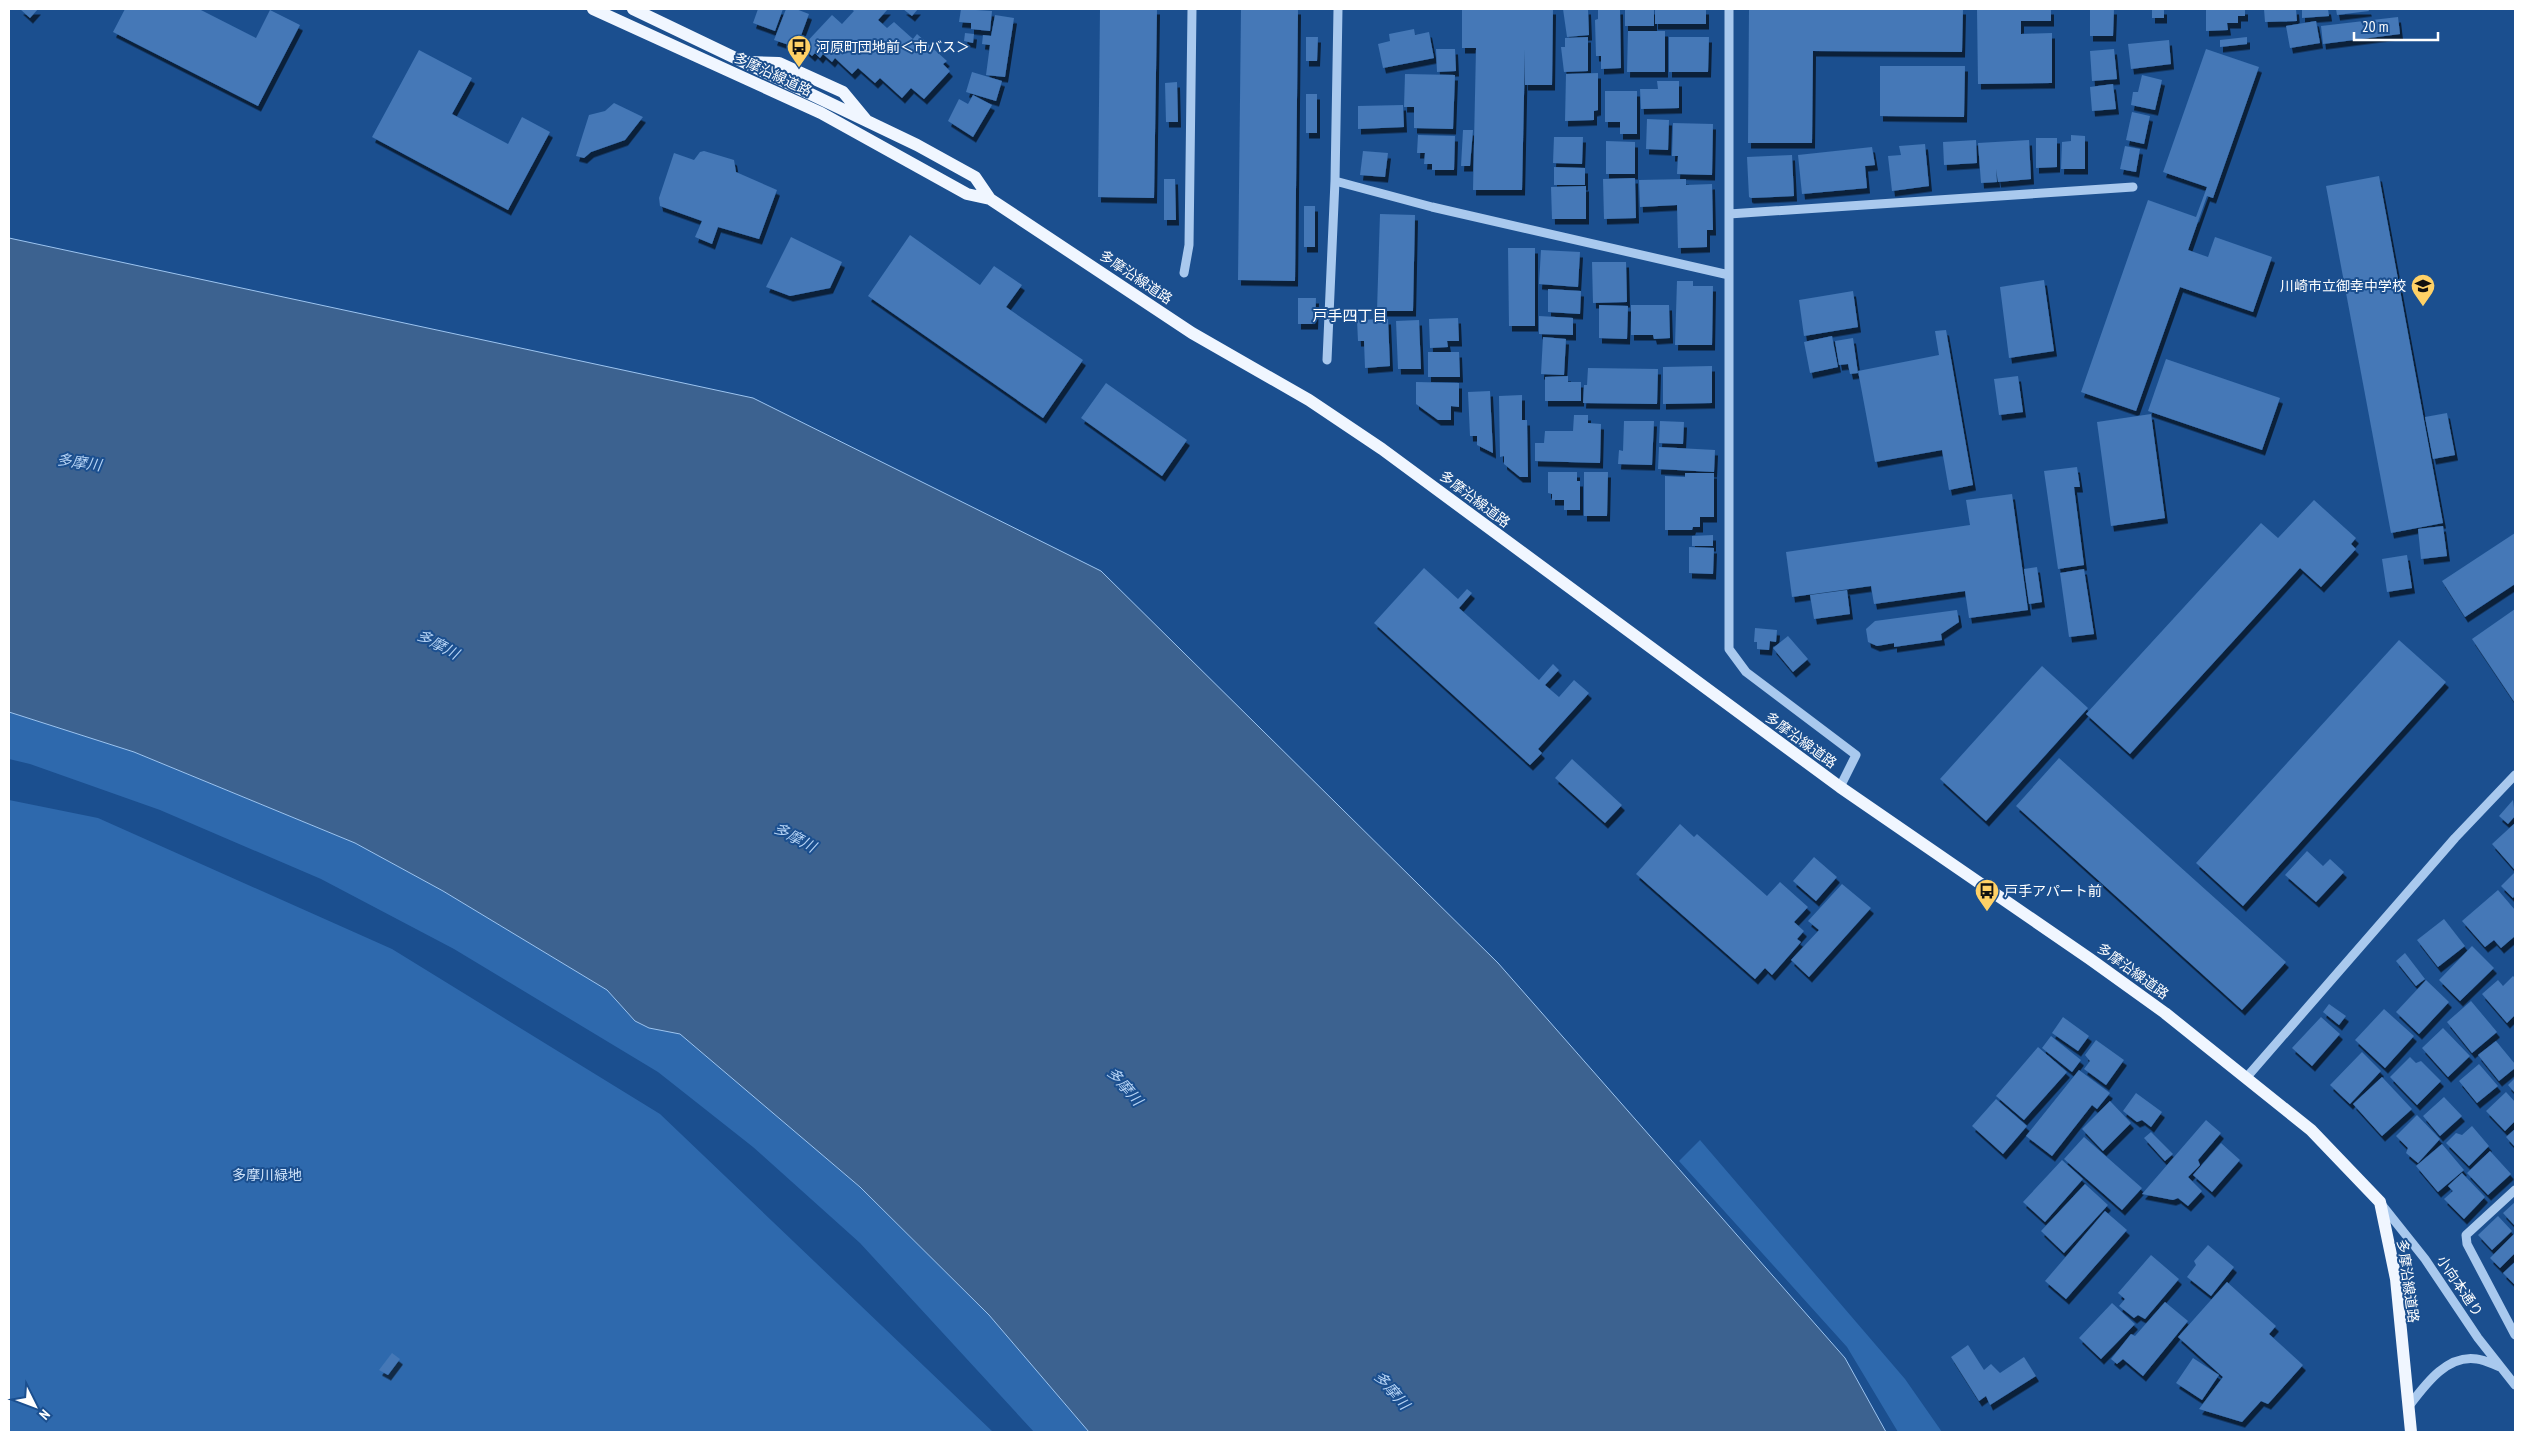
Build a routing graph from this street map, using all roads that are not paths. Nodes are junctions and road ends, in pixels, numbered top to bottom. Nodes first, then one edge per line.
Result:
1 (593, 9) edge
2 (633, 9) edge
3 (1192, 9) edge
4 (1338, 9) edge
5 (1729, 9) edge
6 (1335, 181) junction
7 (2133, 187) dead end
8 (990, 199) junction
9 (1729, 214) junction
10 (1184, 273) dead end
11 (1729, 275) junction
12 (1327, 360) dead end
13 (2515, 775) edge
14 (1840, 787) junction
15 (2246, 1078) junction
16 (2515, 1190) edge
17 (2380, 1202) junction
18 (2515, 1335) edge
19 (2500, 1367) junction
20 (2513, 1379) edge
21 (2409, 1406) junction
22 (2411, 1432) edge

1 - 8 main road, 多摩沿線道路
2 - 8 main road, 多摩沿線道路
3 - 10 street
4 - 6 street
5 - 9 street
6 - 11 street
6 - 12 street
7 - 9 street
8 - 14 main road, 多摩沿線道路
9 - 11 street
11 - 14 street
13 - 15 street
14 - 15 main road, 多摩沿線道路
15 - 17 main road, 多摩沿線道路
16 - 18 street
17 - 19 street, 小向本通り
17 - 21 main road, 多摩沿線道路
19 - 20 street, 小向本通り
19 - 21 street
21 - 22 main road, 多摩沿線道路

